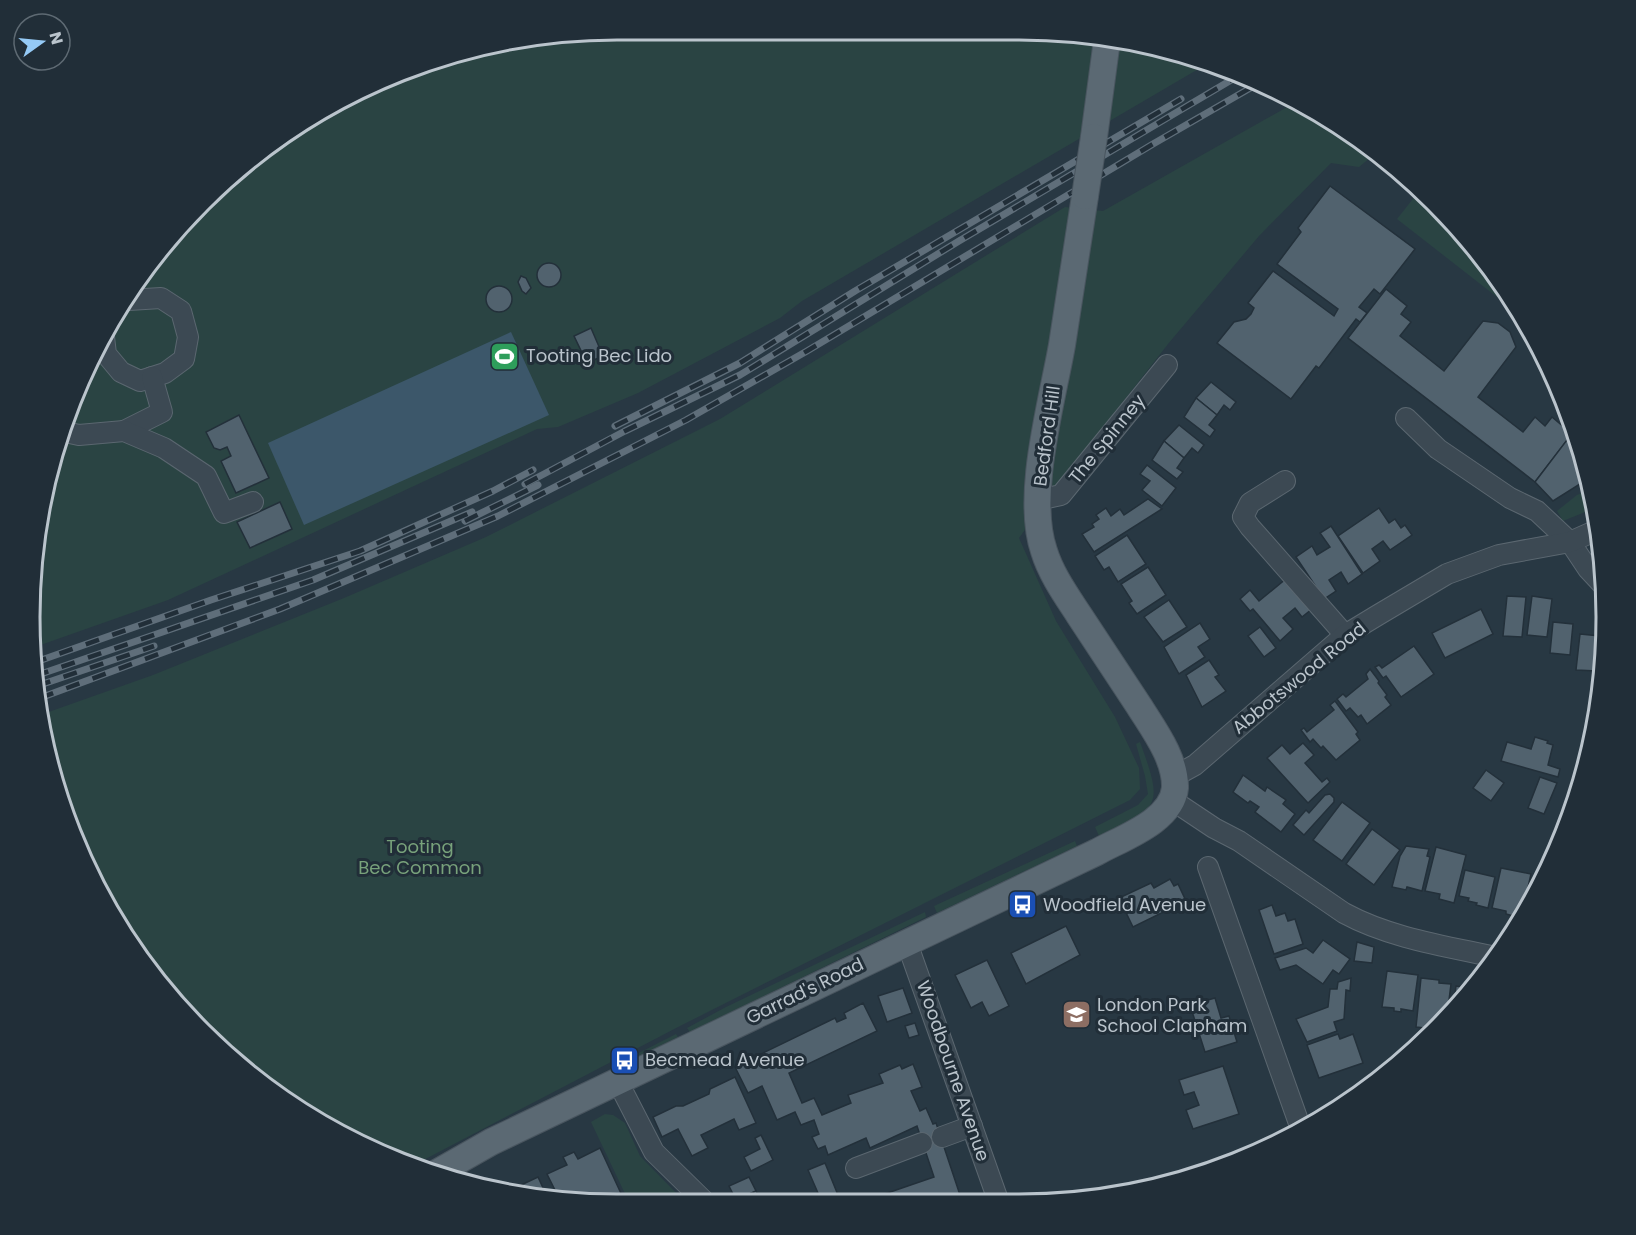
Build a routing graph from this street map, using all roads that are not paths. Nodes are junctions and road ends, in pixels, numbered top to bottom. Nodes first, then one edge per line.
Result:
1 (1106, 47) edge
2 (136, 300) edge
3 (106, 352) edge
4 (1167, 365) dead end
5 (152, 377) junction
6 (1406, 418) dead end
7 (124, 431) junction
8 (71, 433) edge
9 (1285, 481) dead end
10 (1038, 500) junction
11 (253, 502) dead end
12 (1589, 534) edge
13 (1570, 543) junction
14 (1594, 575) edge
15 (1345, 635) junction
16 (1173, 788) junction
17 (1208, 867) dead end
18 (907, 942) junction
19 (1486, 955) edge
20 (618, 1082) junction
21 (1298, 1122) edge
22 (972, 1126) junction
23 (942, 1137) dead end
24 (922, 1143) dead end
25 (446, 1168) edge
26 (856, 1168) dead end
27 (697, 1194) edge
28 (996, 1194) edge

1 - 10 main road, Bedford Hill, bridge
2 - 5 street
3 - 5 street
4 - 10 street, The Spinney
5 - 7 street
6 - 13 street
7 - 8 street
7 - 11 street
9 - 15 street
10 - 16 main road, Bedford Hill
12 - 13 street, Abbotswood Road
13 - 14 street
13 - 15 street, Abbotswood Road
15 - 16 street, Abbotswood Road
16 - 18 main road, Garrad's Road
16 - 19 street
17 - 21 street
18 - 20 main road, Garrad's Road
18 - 22 street, Woodbourne Avenue
20 - 25 main road, Garrad's Road
20 - 27 street
22 - 23 street
22 - 28 street, Woodbourne Avenue
24 - 26 street

